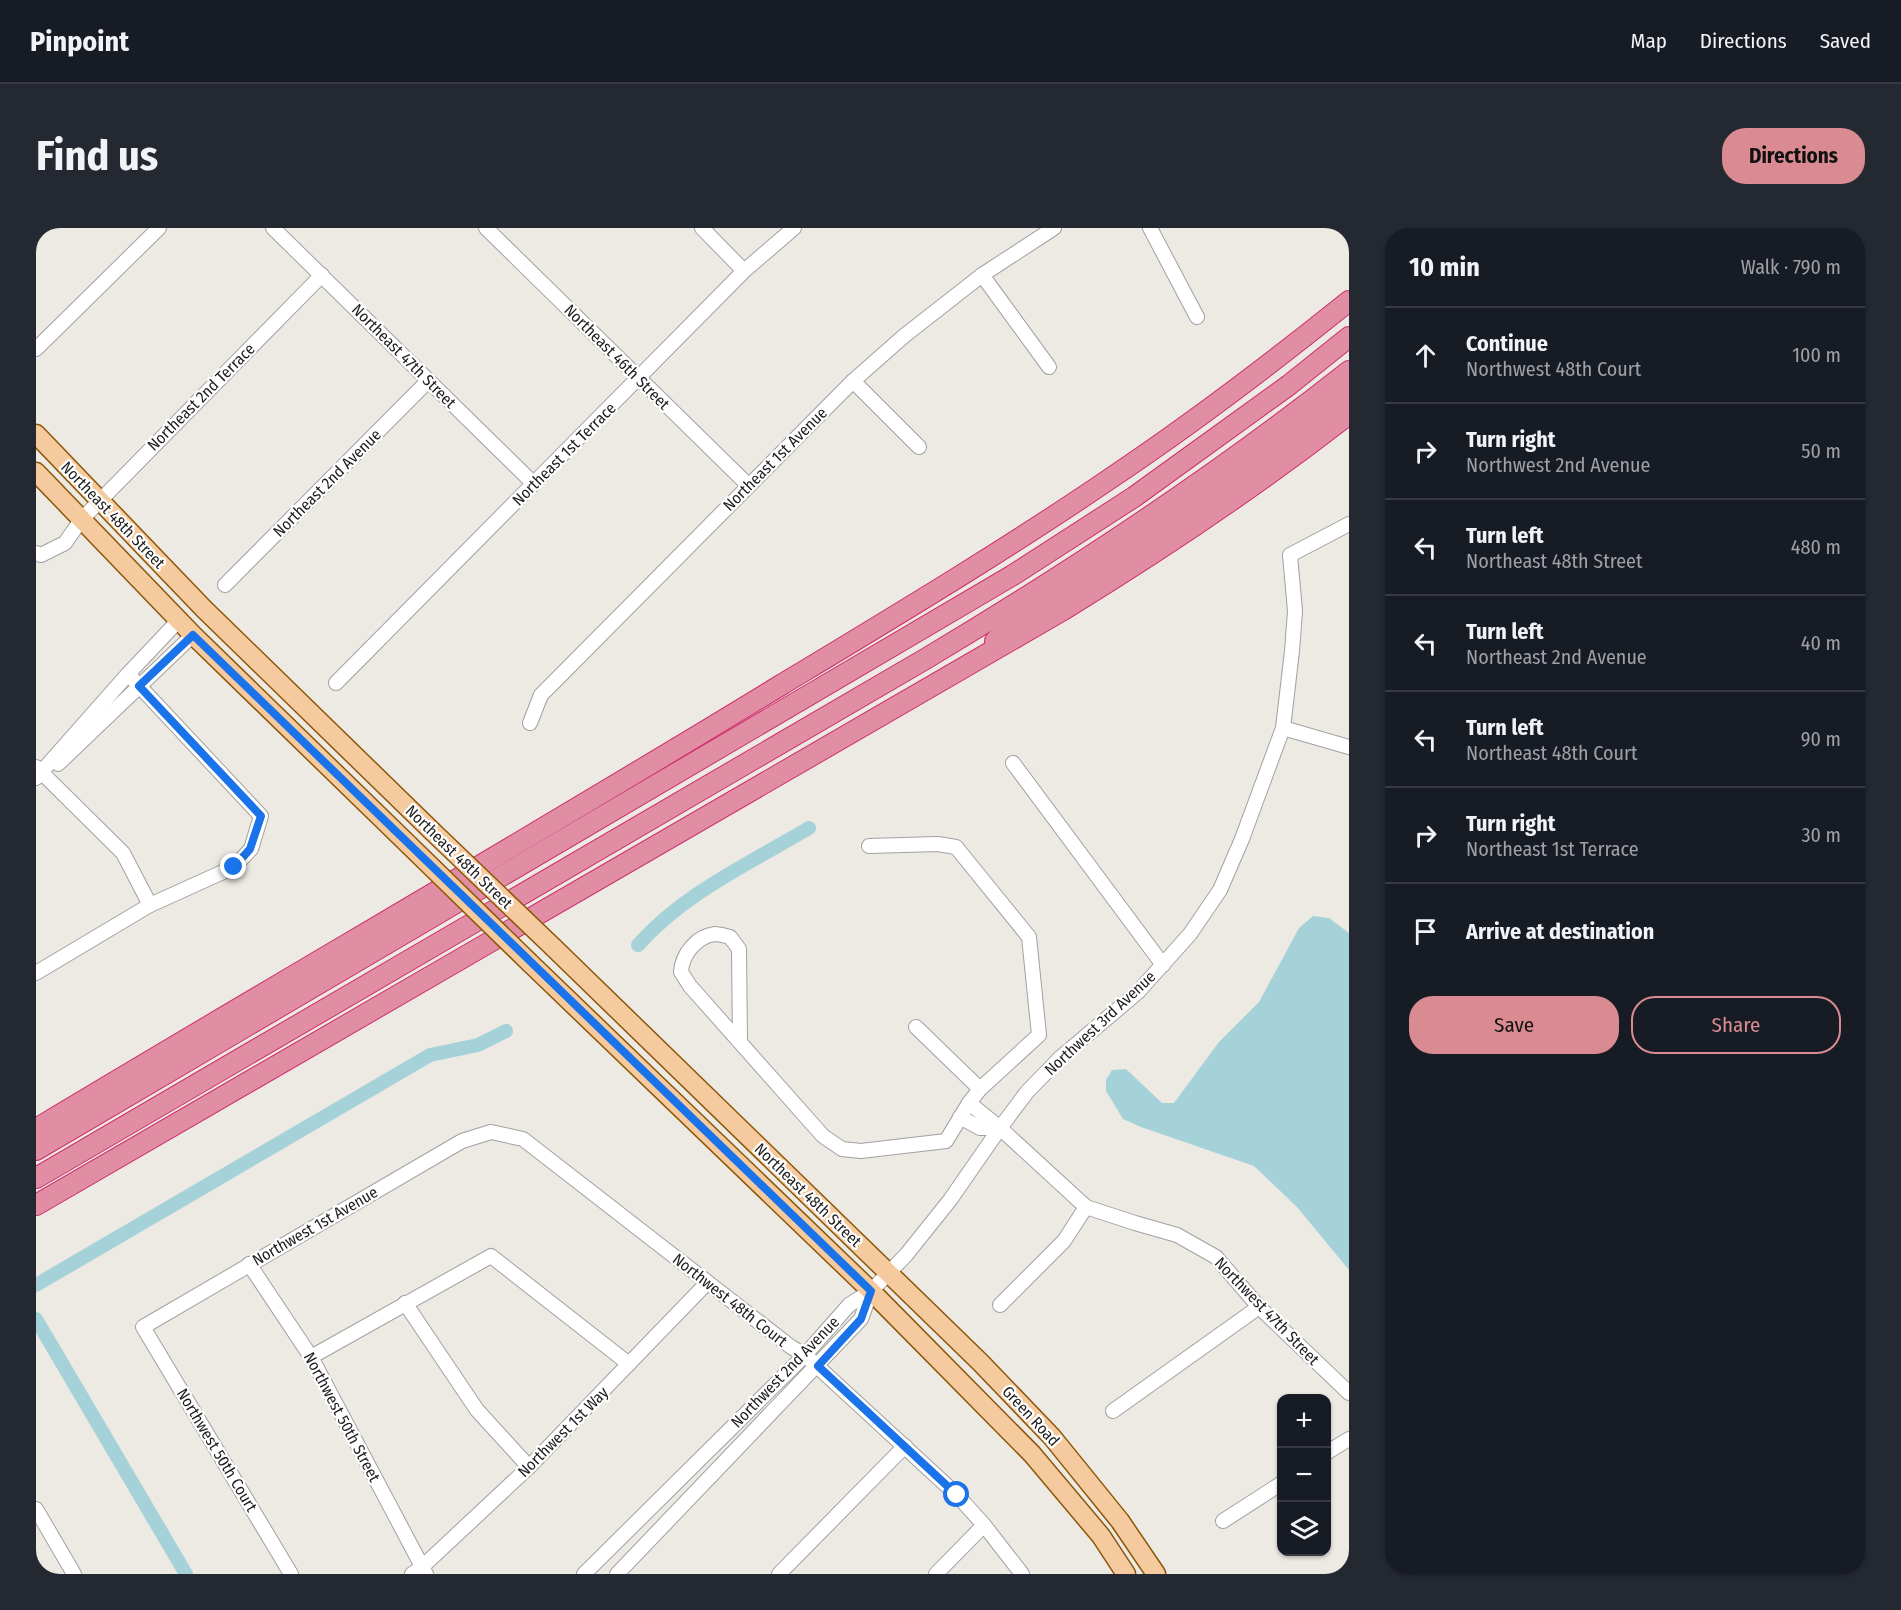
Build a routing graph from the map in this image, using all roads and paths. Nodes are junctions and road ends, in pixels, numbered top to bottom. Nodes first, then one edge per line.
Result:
1 (159, 228) edge
2 (273, 228) edge
3 (486, 228) edge
4 (702, 228) edge
5 (794, 228) edge
6 (1054, 228) edge
7 (1150, 228) edge
8 (744, 271) junction
9 (322, 275) junction
10 (982, 275) junction
11 (1349, 301) edge
12 (1197, 316) dead end
13 (1349, 337) edge
14 (36, 349) edge
15 (1049, 367) dead end
16 (1349, 371) edge
17 (639, 379) junction
18 (428, 381) junction
19 (853, 381) junction
20 (1349, 392) edge
21 (1349, 414) edge
22 (36, 434) edge
23 (919, 447) dead end
24 (36, 472) edge
25 (534, 484) junction
26 (748, 486) junction
27 (99, 501) junction
28 (81, 520) junction
29 (1349, 524) edge
30 (36, 553) edge
31 (225, 585) dead end
32 (179, 620) junction
33 (193, 635) junction
34 (974, 662) junction
35 (128, 674) junction
36 (336, 683) dead end
37 (139, 686) junction
38 (530, 723) dead end
39 (1283, 728) junction
40 (1349, 747) edge
41 (1013, 763) dead end
42 (38, 773) edge
43 (869, 846) dead end
44 (150, 905) junction
45 (1163, 965) junction
46 (36, 973) edge
47 (916, 1028) dead end
48 (740, 1042) junction
49 (980, 1089) junction
50 (969, 1103) junction
51 (960, 1117) junction
52 (1000, 1128) junction
53 (36, 1129) edge
54 (491, 1132) joint
55 (36, 1150) edge
56 (36, 1178) edge
57 (36, 1205) edge
58 (1086, 1207) junction
59 (249, 1264) junction
60 (888, 1273) junction
61 (707, 1283) junction
62 (871, 1291) junction
63 (405, 1303) junction
64 (1000, 1305) dead end
65 (1260, 1307) junction
66 (143, 1327) joint
67 (805, 1355) junction
68 (311, 1357) junction
69 (629, 1364) junction
70 (818, 1366) junction
71 (1349, 1393) edge
72 (1113, 1411) dead end
73 (1349, 1439) edge
74 (905, 1446) junction
75 (1331, 1450) edge
76 (529, 1467) junction
77 (1277, 1486) edge
78 (36, 1509) edge
79 (1223, 1521) dead end
80 (984, 1525) junction
81 (420, 1572) edge
82 (74, 1574) edge
83 (291, 1574) edge
84 (584, 1574) edge
85 (617, 1574) edge
86 (778, 1574) edge
87 (936, 1574) edge
88 (1022, 1574) edge
89 (1126, 1574) edge
90 (1156, 1574) edge

1 - 14 street
2 - 9 street, Northeast 47th Street
3 - 17 street, Northeast 46th Street
4 - 8 street
5 - 8 street, Northeast 1st Terrace
6 - 10 street, Northeast 1st Avenue
7 - 12 street
8 - 17 street, Northeast 1st Terrace
9 - 18 street, Northeast 47th Street
9 - 27 street, Northeast 2nd Terrace
10 - 15 street
10 - 19 street, Northeast 1st Avenue
11 - 53 highway
13 - 55 highway
16 - 56 highway
17 - 25 street, Northeast 1st Terrace
17 - 26 street, Northeast 46th Street
18 - 25 street, Northeast 47th Street
18 - 31 street, Northeast 2nd Avenue
19 - 23 street
19 - 26 street, Northeast 1st Avenue
20 - 34 highway
21 - 34 highway
22 - 27 main road, Northeast 48th Street
24 - 28 main road, Northeast 48th Street
25 - 36 street, Northeast 1st Terrace
26 - 38 street, Northeast 1st Avenue
27 - 28 street, Northeast 2nd Terrace
27 - 60 main road, Northeast 48th Street, bridge
28 - 30 street, Northeast 2nd Terrace
28 - 32 main road, Northeast 48th Street
29 - 39 street, Northwest 3rd Avenue
32 - 33 main road, Northeast 48th Street
32 - 35 street
33 - 37 street
33 - 62 main road, Northeast 48th Street, bridge
34 - 57 highway
35 - 37 street
35 - 42 street
37 - 42 street
37 - 44 street
39 - 40 street
39 - 45 street, Northwest 3rd Avenue
41 - 45 street
42 - 44 street
43 - 49 street
44 - 46 street
45 - 52 street, Northwest 3rd Avenue
47 - 49 street
48 - 48 street
48 - 51 street
49 - 50 street
50 - 51 street
50 - 52 street, Northwest 47th Street
51 - 52 street
52 - 58 street, Northwest 47th Street
52 - 60 street, Northwest 3rd Avenue
54 - 59 street, Northwest 1st Avenue
54 - 61 street, Northwest 48th Court
58 - 64 street
58 - 65 street, Northwest 47th Street
59 - 66 street, Northwest 1st Avenue
59 - 68 street, Northwest 50th Street
60 - 62 street, Northwest 3rd Avenue
60 - 90 main road, Green Road
61 - 67 street, Northwest 48th Court
61 - 69 street, Northwest 1st Way
62 - 67 street, Northwest 2nd Avenue
62 - 70 street, Northwest 2nd Avenue
62 - 89 main road, Green Road
63 - 68 street
63 - 69 street
63 - 76 street
65 - 71 street, Northwest 47th Street
65 - 72 street
66 - 83 street, Northwest 50th Court
67 - 70 street, Northwest 48th Court
67 - 84 street, Northwest 2nd Avenue
68 - 81 street, Northwest 50th Street
69 - 76 street, Northwest 1st Way
70 - 74 street, Northwest 48th Court
70 - 85 street, Northwest 2nd Avenue
73 - 75 street
74 - 80 street, Northwest 48th Court
74 - 86 street
76 - 81 street, Northwest 1st Way
77 - 79 street
78 - 82 street
80 - 87 street
80 - 88 street, Northwest 48th Court

